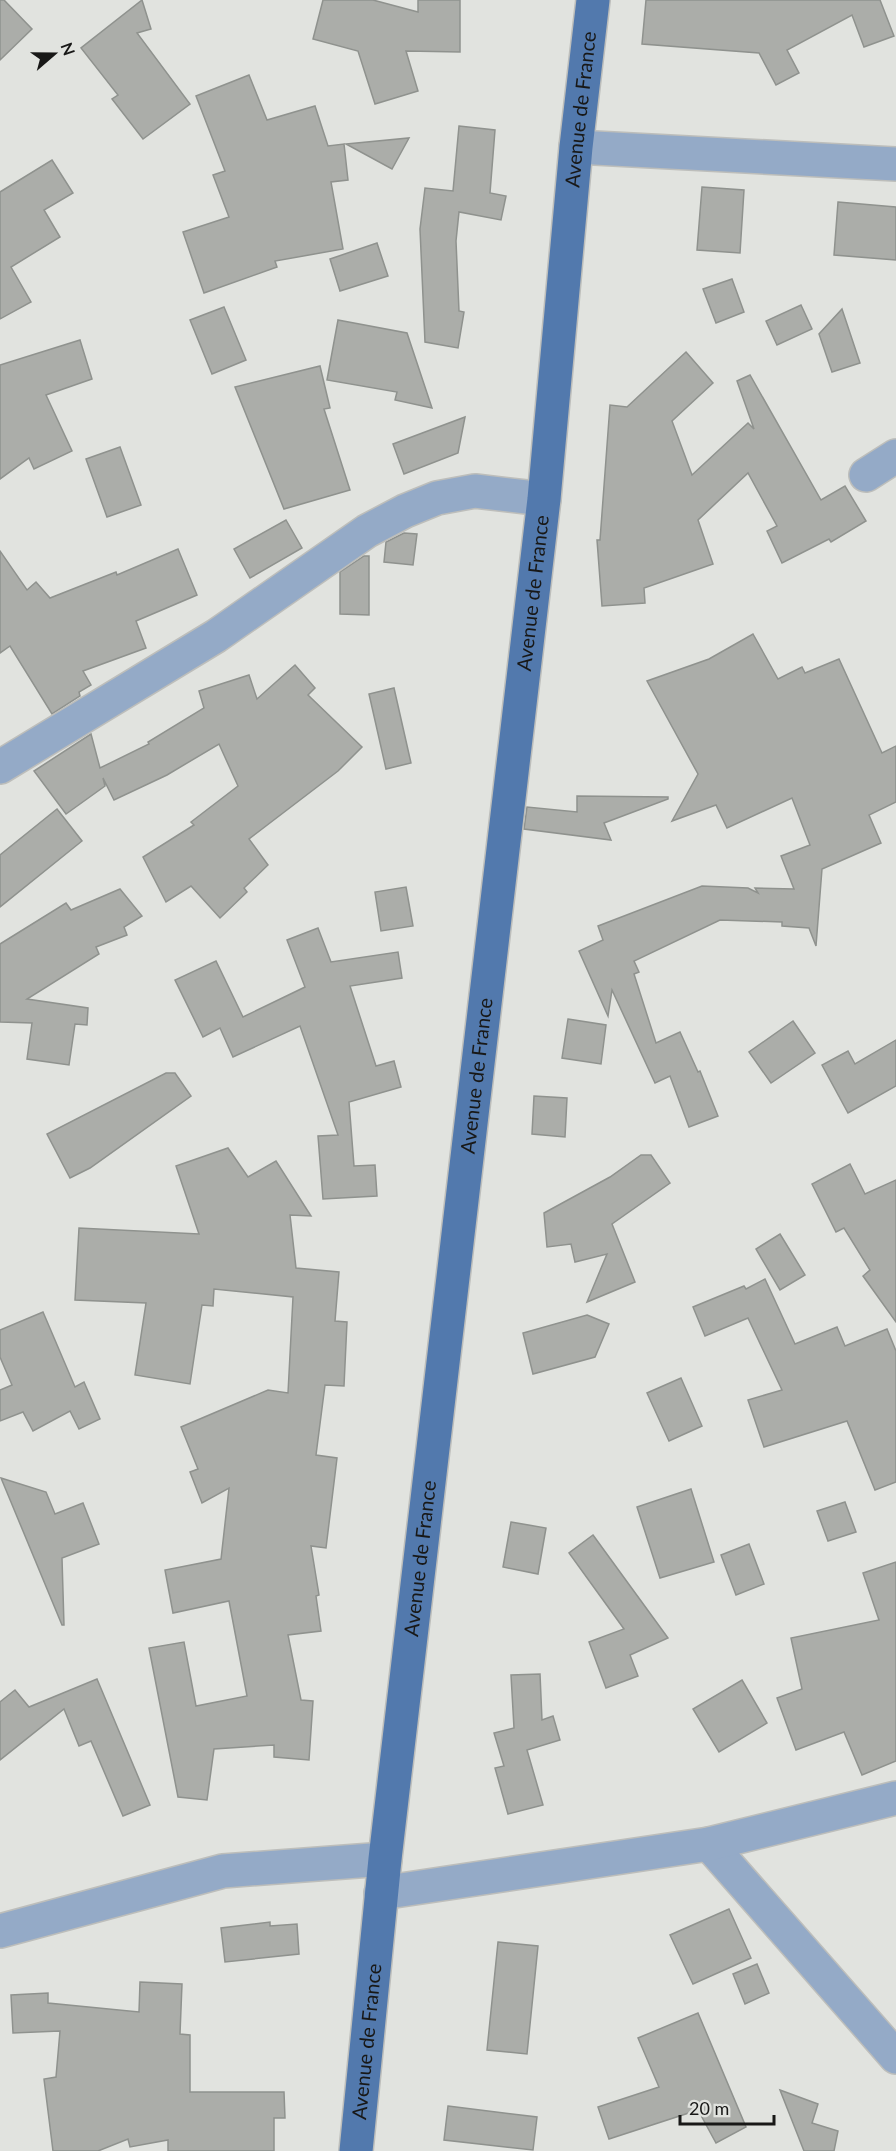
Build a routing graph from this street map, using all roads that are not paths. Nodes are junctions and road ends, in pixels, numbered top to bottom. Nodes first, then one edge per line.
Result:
1 (593, 0) edge
2 (576, 147) junction
3 (896, 164) edge
4 (896, 456) edge
5 (866, 475) dead end
6 (544, 499) junction
7 (0, 767) edge
8 (896, 1798) edge
9 (709, 1844) junction
10 (385, 1859) junction
11 (381, 1893) junction
12 (0, 1931) edge
13 (896, 2056) edge
14 (356, 2151) edge

1 - 2 main road, Avenue de France
2 - 3 street
2 - 6 main road, Avenue de France
4 - 5 street
6 - 7 street
6 - 10 main road, Avenue de France
8 - 9 street
9 - 11 street
9 - 13 street
10 - 11 main road, Avenue de France
10 - 12 street
11 - 14 main road, Avenue de France

